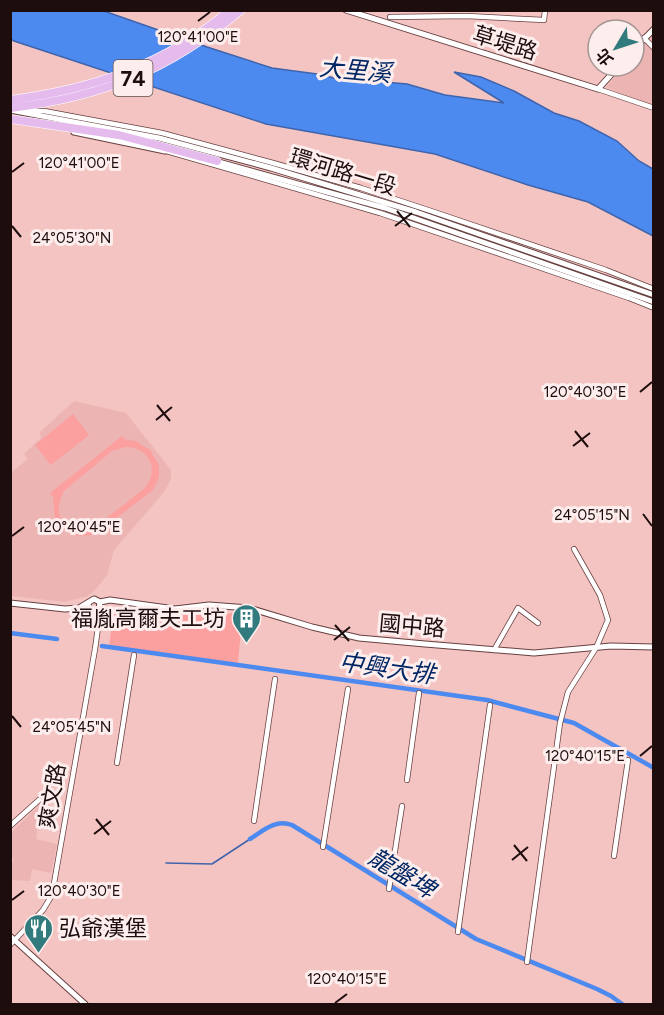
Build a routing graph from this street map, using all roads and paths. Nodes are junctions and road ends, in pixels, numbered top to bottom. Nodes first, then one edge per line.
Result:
1 (230, 10) edge
2 (241, 10) edge
3 (346, 10) edge
4 (391, 10) edge
5 (545, 10) edge
6 (390, 17) junction
7 (388, 24) junction
8 (608, 78) edge
9 (598, 89) junction
10 (10, 100) edge
11 (654, 108) edge
12 (11, 114) edge
13 (163, 150) junction
14 (217, 161) junction
15 (654, 289) edge
16 (654, 295) edge
17 (654, 302) edge
18 (654, 308) edge
19 (574, 549) dead end
20 (10, 603) edge
21 (99, 606) junction
22 (538, 623) dead end
23 (653, 647) edge
24 (596, 648) junction
25 (494, 650) junction
26 (134, 655) dead end
27 (275, 679) dead end
28 (348, 689) dead end
29 (418, 693) dead end
30 (490, 705) dead end
31 (628, 760) dead end
32 (117, 763) dead end
33 (407, 780) dead end
34 (39, 800) dead end
35 (402, 806) dead end
36 (254, 821) dead end
37 (10, 826) edge
38 (323, 847) dead end
39 (614, 856) dead end
40 (389, 889) dead end
41 (458, 932) dead end
42 (11, 940) edge
43 (527, 962) dead end
44 (85, 1005) edge

1 - 10 highway, 74
2 - 12 highway, 74
3 - 7 street, 草堤路
4 - 6 street
5 - 6 street
6 - 7 street
7 - 9 street, 草堤路
8 - 9 street
9 - 11 street, 草堤路
12 - 13 street, 環河路一段
12 - 14 highway
12 - 15 street, 環河路一段
12 - 16 street, 環河路一段
13 - 14 street, 環河路一段
13 - 18 street, 環河路一段
14 - 17 street, 環河路一段
19 - 24 street
20 - 21 street, 國中路
21 - 25 street, 國中路
21 - 42 street, 爽文路
22 - 25 street
23 - 24 street, 國中路
24 - 25 street, 國中路
24 - 43 street
26 - 32 street
27 - 36 street
28 - 38 street
29 - 33 street
30 - 41 street
31 - 39 street
34 - 37 street
35 - 40 street
42 - 44 street

